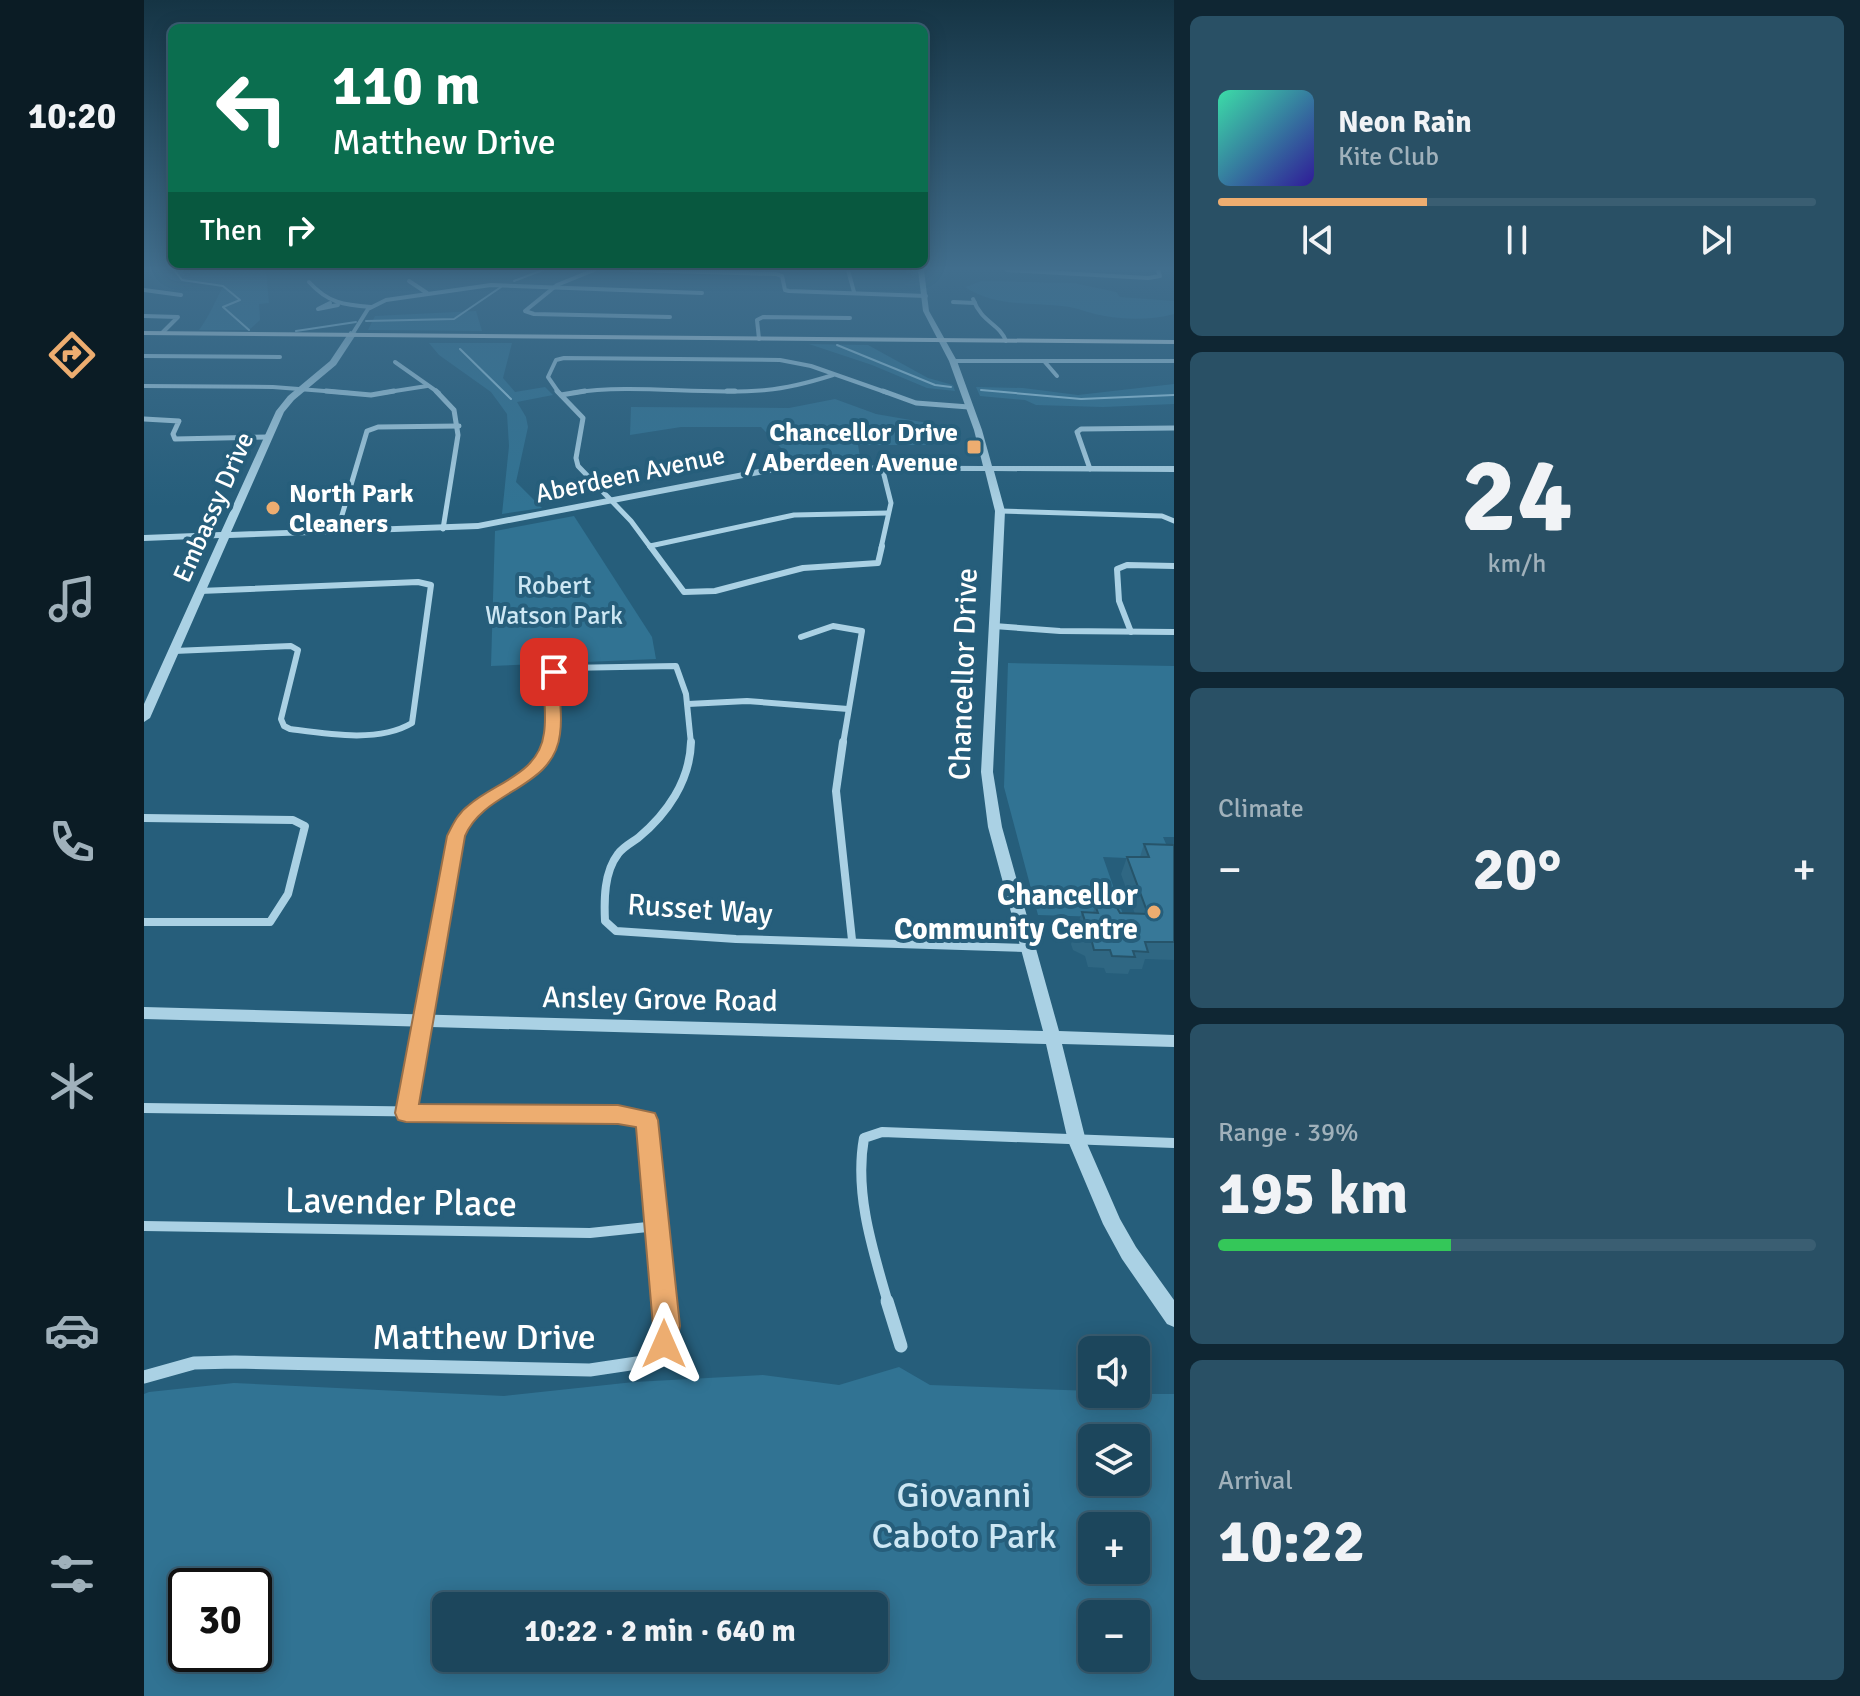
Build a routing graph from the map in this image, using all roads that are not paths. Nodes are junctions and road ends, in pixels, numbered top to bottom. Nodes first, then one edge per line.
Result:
1 (342, 349) edge
2 (947, 349) edge
3 (144, 356) edge
4 (152, 356) junction
5 (280, 357) dead end
6 (953, 361) junction
7 (1044, 361) junction
8 (1174, 361) edge
9 (395, 362) dead end
10 (144, 365) edge
11 (834, 375) junction
12 (1057, 376) dead end
13 (144, 386) edge
14 (427, 386) junction
15 (301, 389) junction
16 (561, 395) junction
17 (969, 407) junction
18 (144, 419) edge
19 (459, 426) junction
20 (1174, 428) edge
21 (267, 437) junction
22 (882, 467) junction
23 (988, 468) junction
24 (1090, 469) junction
25 (1174, 469) edge
26 (611, 500) junction
27 (1000, 511) junction
28 (888, 513) junction
29 (1174, 521) edge
30 (443, 529) junction
31 (337, 532) junction
32 (225, 536) junction
33 (144, 538) edge
34 (650, 546) junction
35 (1174, 566) edge
36 (200, 591) junction
37 (994, 626) junction
38 (1131, 632) junction
39 (1174, 632) edge
40 (801, 637) dead end
41 (174, 651) junction
42 (688, 704) junction
43 (848, 709) junction
44 (144, 718) edge
45 (144, 818) edge
46 (144, 922) edge
47 (852, 940) junction
48 (1026, 948) junction
49 (144, 1013) edge
50 (425, 1021) junction
51 (1052, 1038) junction
52 (1174, 1041) edge
53 (144, 1108) edge
54 (406, 1113) junction
55 (1077, 1141) junction
56 (1174, 1143) edge
57 (144, 1226) edge
58 (657, 1226) junction
59 (1174, 1317) edge
60 (901, 1346) dead end
61 (144, 1377) edge

1 - 15 street, Embassy Drive
2 - 6 street, Chancellor Drive
3 - 4 street
4 - 5 street
4 - 10 street
6 - 7 street
6 - 17 street, Chancellor Drive
7 - 8 street
7 - 12 street
9 - 14 street
11 - 16 street
11 - 16 street
11 - 17 street
13 - 15 street
14 - 15 street
14 - 19 street
15 - 21 street, Embassy Drive
16 - 26 street
17 - 23 street, Chancellor Drive
18 - 21 street
19 - 30 street
19 - 31 street
20 - 24 street
21 - 32 street, Embassy Drive
22 - 23 street, Aberdeen Avenue
22 - 26 street, Aberdeen Avenue
22 - 28 street
23 - 24 street, Aberdeen Avenue
23 - 27 street, Chancellor Drive
24 - 25 street, Aberdeen Avenue
26 - 30 street, Aberdeen Avenue
26 - 34 street
27 - 29 street
27 - 37 street, Chancellor Drive
28 - 34 street
28 - 34 street
30 - 31 street, Aberdeen Avenue
31 - 32 street, Aberdeen Avenue
32 - 33 street, Aberdeen Avenue
32 - 36 street, Embassy Drive
35 - 38 street
36 - 41 street, Embassy Drive
36 - 41 street
37 - 38 street
37 - 48 street, Chancellor Drive
38 - 39 street
40 - 43 street
41 - 44 street, Embassy Drive
42 - 43 street
42 - 47 street, Russet Way
42 - 50 street, Russet Way
43 - 47 street
45 - 46 street
47 - 48 street, Russet Way
48 - 51 street, Chancellor Drive
49 - 50 street, Ansley Grove Road
50 - 51 street, Ansley Grove Road
50 - 54 street
51 - 52 street, Ansley Grove Road
51 - 55 street, Chancellor Drive
53 - 54 street, Matthew Drive
54 - 58 street, Matthew Drive
55 - 56 street
55 - 59 street, Chancellor Drive
55 - 60 street
57 - 58 street, Lavender Place
58 - 61 street, Matthew Drive

